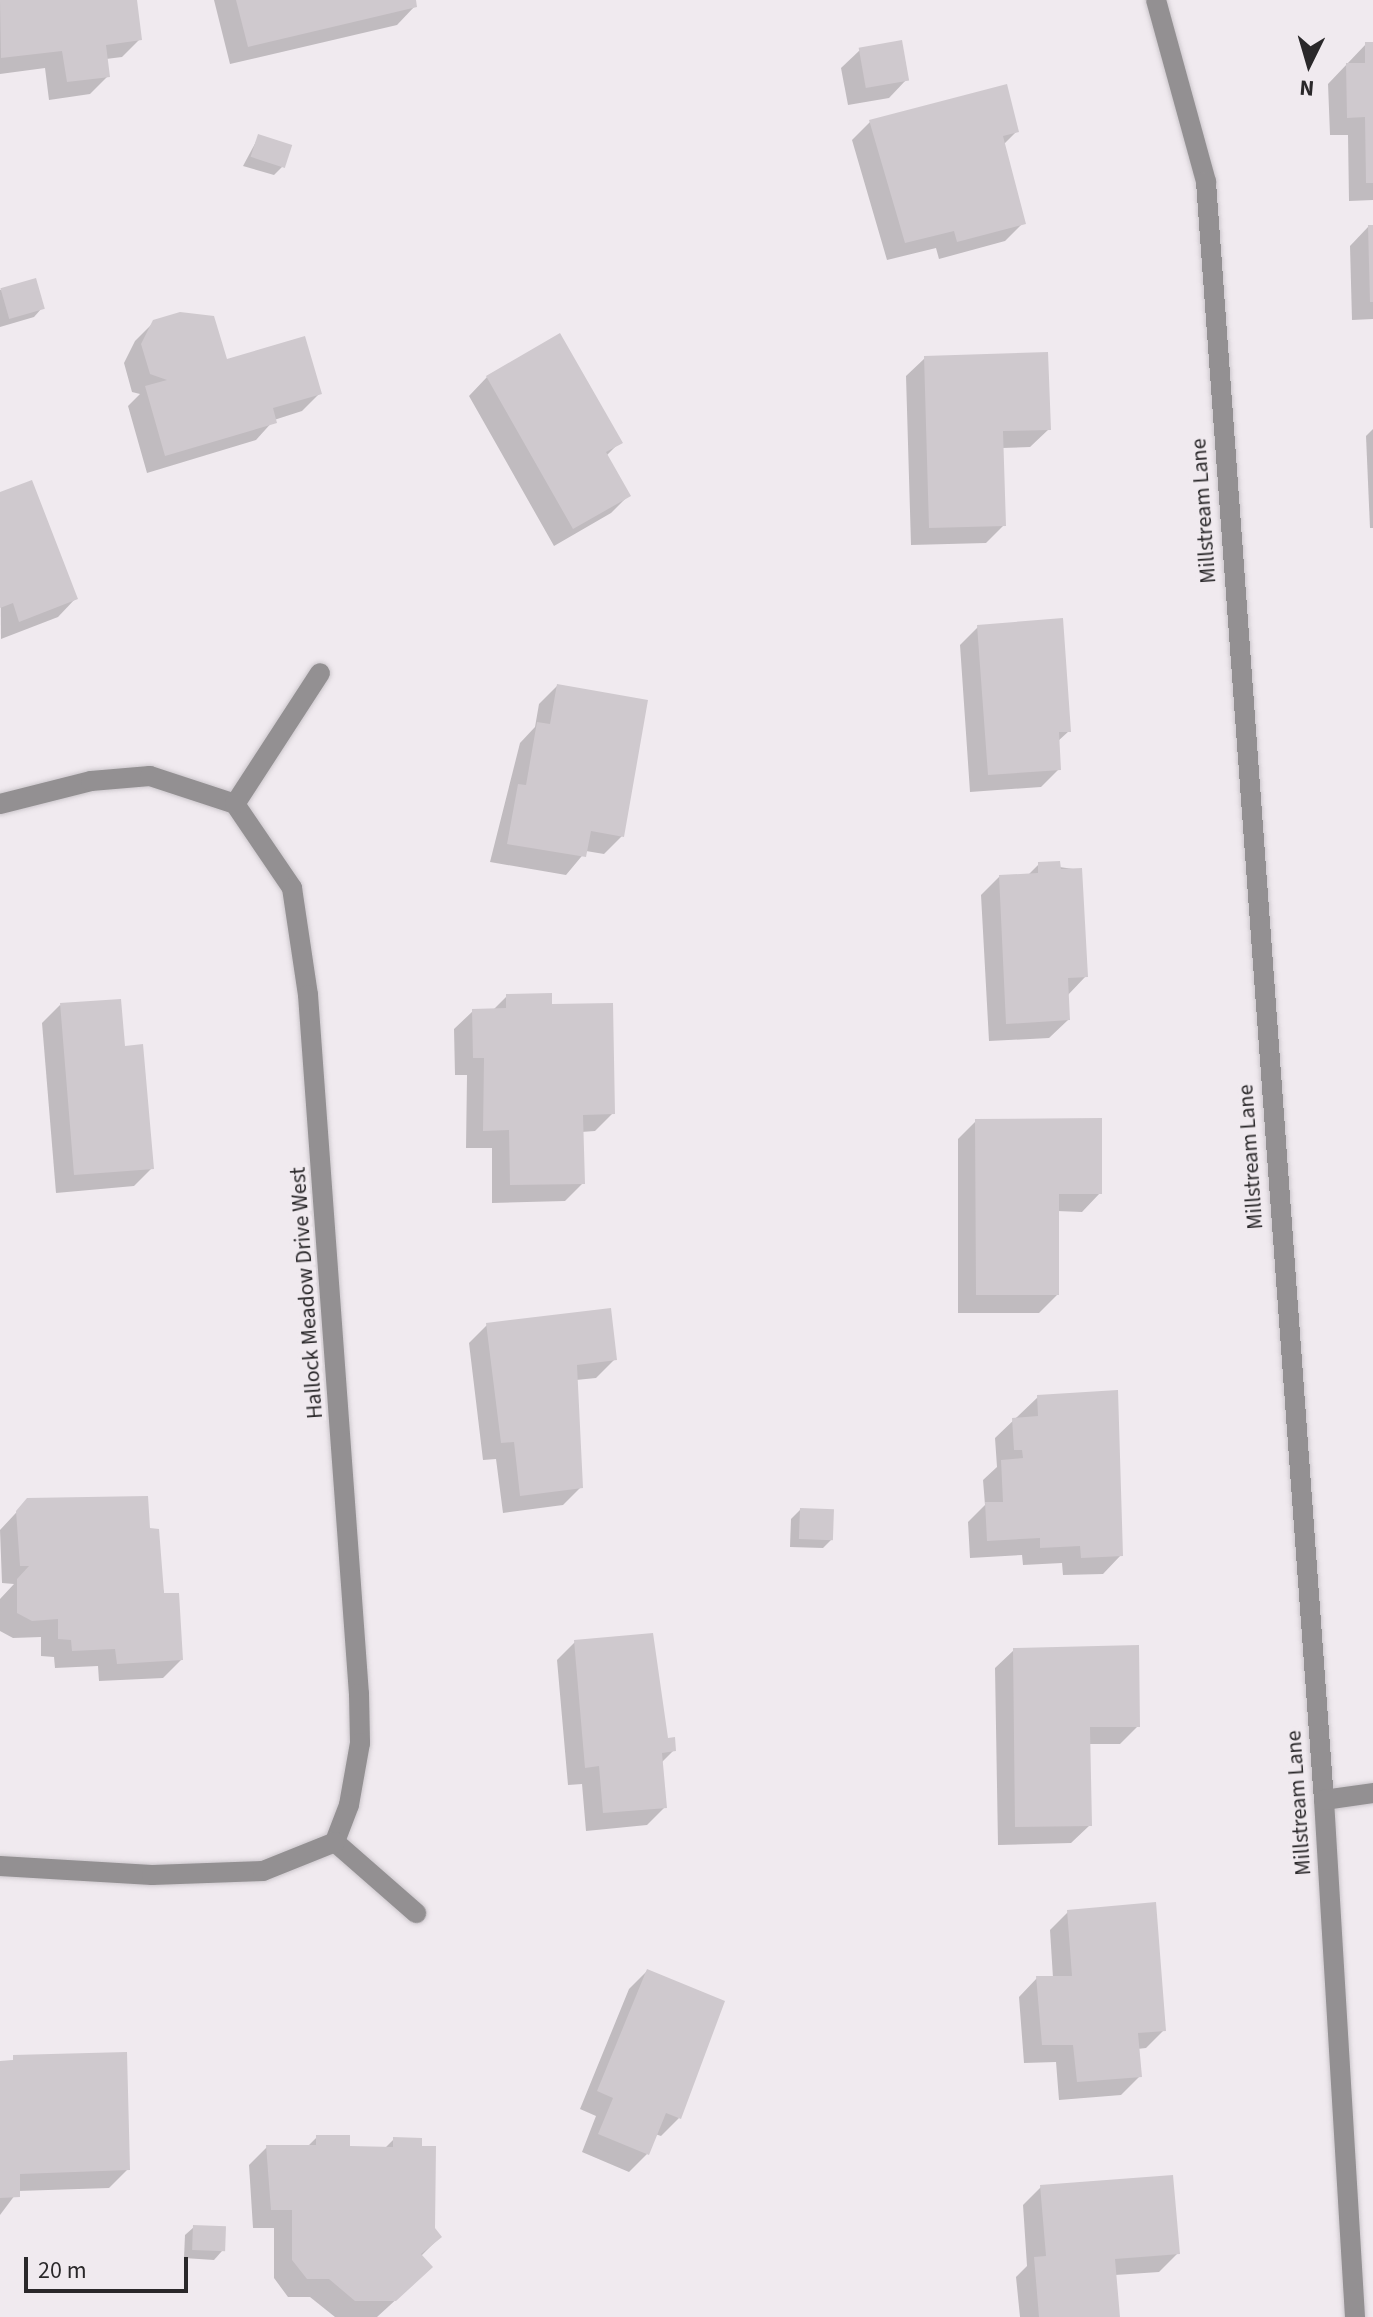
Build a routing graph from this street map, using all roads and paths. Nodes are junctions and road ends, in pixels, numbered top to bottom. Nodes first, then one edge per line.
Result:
1 (1156, 0) edge
2 (320, 673) dead end
3 (0, 804) edge
4 (235, 804) junction
5 (1373, 1793) edge
6 (1324, 1800) junction
7 (335, 1842) junction
8 (0, 1866) edge
9 (416, 1913) dead end
10 (1355, 2317) edge

1 - 6 street, Millstream Lane
2 - 4 street
3 - 4 street
4 - 7 street, Hallock Meadow Drive West
5 - 6 street
6 - 10 street, Millstream Lane
7 - 8 street
7 - 9 street

